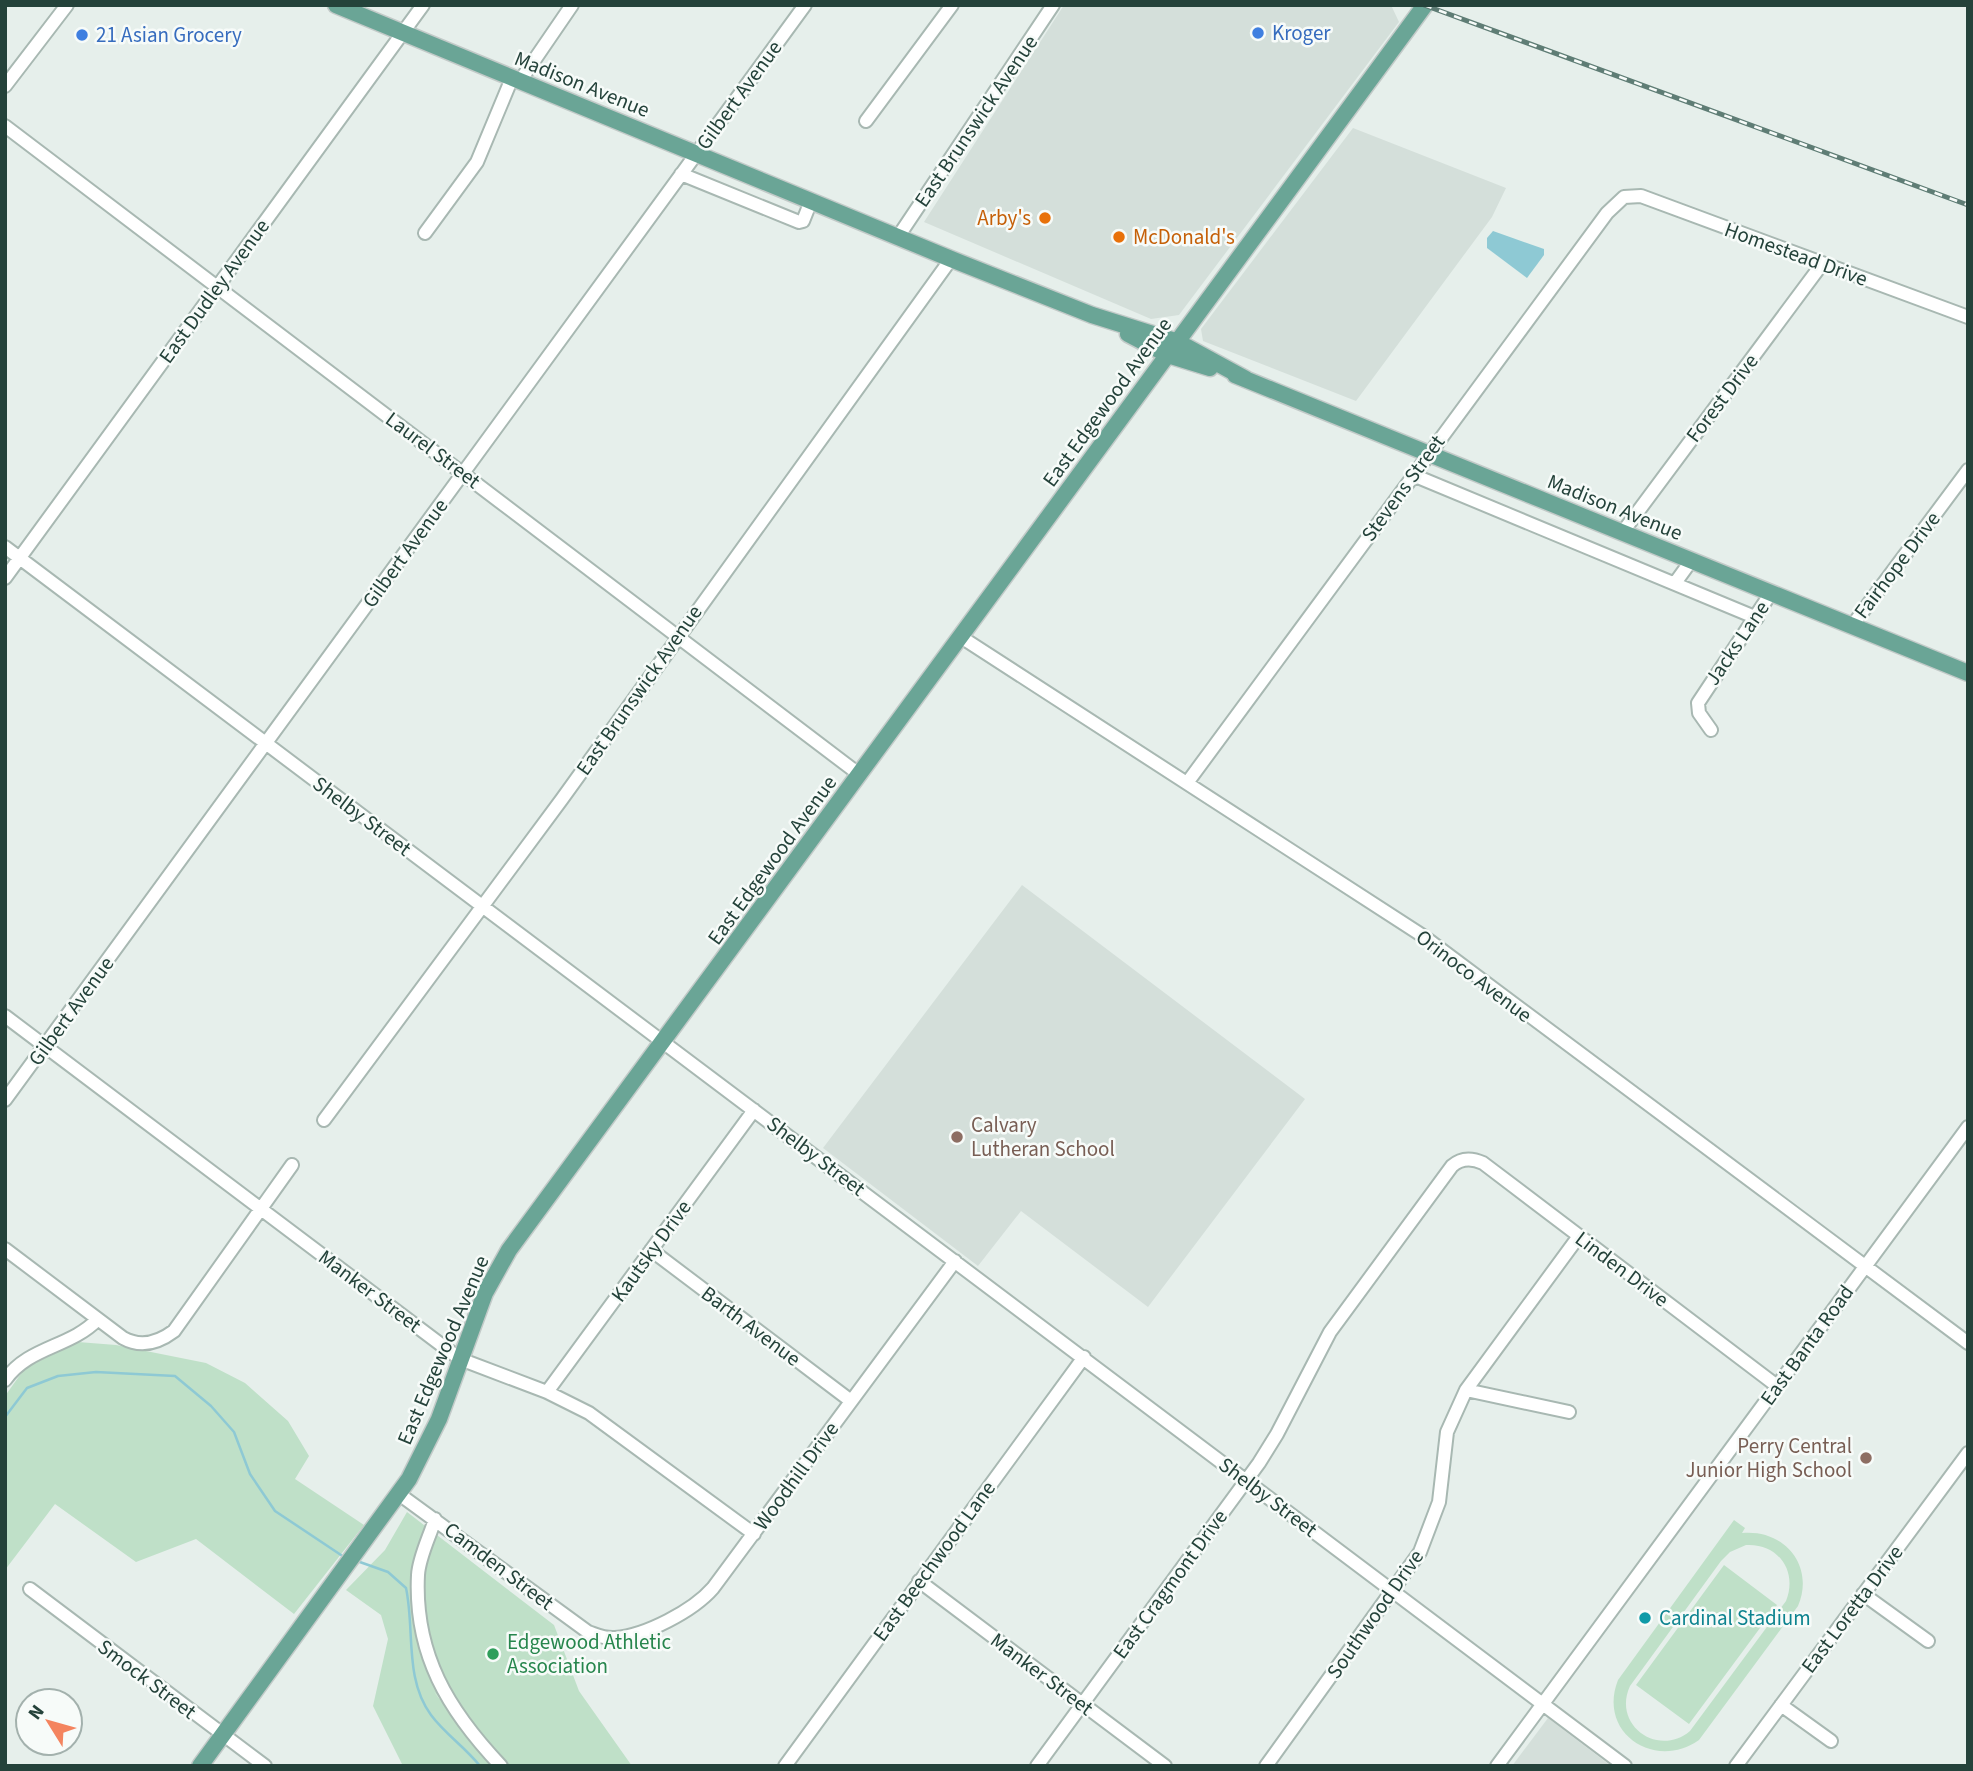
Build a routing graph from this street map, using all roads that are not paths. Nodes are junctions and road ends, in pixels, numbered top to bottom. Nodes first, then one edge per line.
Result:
1 (67, 5) edge
2 (336, 5) edge
3 (423, 5) edge
4 (572, 5) edge
5 (805, 5) edge
6 (952, 5) edge
7 (1054, 5) edge
8 (1425, 5) edge
9 (403, 33) junction
10 (516, 80) junction
11 (5, 86) edge
12 (866, 121) dead end
13 (5, 127) edge
14 (696, 154) junction
15 (681, 174) junction
16 (1624, 197) joint
17 (811, 201) junction
18 (425, 233) dead end
19 (898, 237) junction
20 (951, 258) junction
21 (1822, 264) junction
22 (217, 287) junction
23 (1968, 317) edge
24 (1173, 348) junction
25 (1429, 453) junction
26 (1968, 470) edge
27 (463, 473) junction
28 (1413, 475) junction
29 (1622, 533) junction
30 (5, 547) edge
31 (19, 558) junction
32 (1691, 561) junction
33 (5, 578) edge
34 (1675, 583) junction
35 (1771, 593) junction
36 (1757, 618) junction
37 (1852, 626) junction
38 (677, 636) junction
39 (961, 637) junction
40 (1968, 673) edge
41 (1711, 730) dead end
42 (267, 744) junction
43 (860, 775) junction
44 (1187, 783) junction
45 (482, 906) junction
46 (5, 1016) edge
47 (664, 1042) junction
48 (46, 1047) junction
49 (5, 1100) edge
50 (754, 1110) junction
51 (324, 1120) dead end
52 (1968, 1128) edge
53 (1464, 1160) joint
54 (292, 1165) dead end
55 (260, 1208) junction
56 (1579, 1236) junction
57 (5, 1249) edge
58 (651, 1250) junction
59 (955, 1261) junction
60 (1864, 1268) junction
61 (98, 1319) junction
62 (1968, 1343) edge
63 (1084, 1357) junction
64 (460, 1359) junction
65 (5, 1380) edge
66 (1777, 1386) junction
67 (1466, 1390) junction
68 (547, 1392) junction
69 (852, 1401) junction
70 (1569, 1412) dead end
71 (1968, 1452) edge
72 (1245, 1480) junction
73 (399, 1494) junction
74 (435, 1519) junction
75 (754, 1534) junction
76 (919, 1581) junction
77 (30, 1590) dead end
78 (1394, 1591) junction
79 (1863, 1594) junction
80 (600, 1637) joint
81 (1928, 1641) dead end
82 (1543, 1703) junction
83 (1083, 1704) junction
84 (1781, 1705) junction
85 (223, 1735) junction
86 (1831, 1741) dead end
87 (200, 1766) edge
88 (265, 1766) edge
89 (501, 1766) edge
90 (785, 1766) edge
91 (1037, 1766) edge
92 (1165, 1766) edge
93 (1266, 1766) edge
94 (1497, 1766) edge
95 (1625, 1766) edge
96 (1736, 1766) edge

1 - 11 street
2 - 9 main road, Madison Avenue
3 - 9 street, East Dudley Avenue
4 - 10 street
5 - 14 street, Gilbert Avenue
6 - 12 street
7 - 19 street, East Brunswick Avenue
8 - 24 main road, East Edgewood Avenue
9 - 10 main road, Madison Avenue
9 - 22 street, East Dudley Avenue
10 - 14 main road, Madison Avenue
10 - 18 street
13 - 22 street, Laurel Street
14 - 15 street, Gilbert Avenue
14 - 17 main road, Madison Avenue
15 - 17 street
15 - 27 street, Gilbert Avenue
16 - 21 street, Homestead Drive
16 - 25 street, Stevens Street
17 - 19 main road, Madison Avenue
19 - 20 main road, Madison Avenue
20 - 24 main road, Madison Avenue
20 - 38 street, East Brunswick Avenue
21 - 23 street, Homestead Drive
21 - 29 street, Forest Drive
22 - 27 street, Laurel Street
22 - 31 street, East Dudley Avenue
24 - 25 main road, Madison Avenue
24 - 39 main road, East Edgewood Avenue
25 - 28 street, Stevens Street
25 - 29 main road, Madison Avenue
26 - 37 street, Fairhope Drive
27 - 38 street, Laurel Street
27 - 42 street, Gilbert Avenue
28 - 34 street
28 - 44 street, Stevens Street
29 - 32 main road, Madison Avenue
30 - 31 street, Shelby Street
31 - 33 street, East Dudley Avenue
31 - 42 street, Shelby Street
32 - 34 street
32 - 35 main road, Madison Avenue
34 - 36 street
35 - 36 street, Jacks Lane
35 - 37 main road, Madison Avenue
36 - 41 street, Jacks Lane
37 - 40 main road, Madison Avenue
38 - 43 street, Laurel Street
38 - 45 street, East Brunswick Avenue
39 - 43 main road, East Edgewood Avenue
39 - 44 street, Orinoco Avenue
42 - 45 street, Shelby Street
42 - 48 street, Gilbert Avenue
43 - 47 main road, East Edgewood Avenue
44 - 60 street, Orinoco Avenue
45 - 47 street, Shelby Street
45 - 51 street, East Brunswick Avenue
46 - 48 street, Manker Street
47 - 50 street, Shelby Street
47 - 64 main road, East Edgewood Avenue
48 - 49 street, Gilbert Avenue
48 - 55 street, Manker Street
50 - 58 street, Kautsky Drive
50 - 59 street, Shelby Street
52 - 60 street, East Banta Road
53 - 56 street, Linden Drive
53 - 72 street, East Cragmont Drive
54 - 55 street
55 - 61 street
55 - 64 street, Manker Street
56 - 66 street, Linden Drive
56 - 67 street, Southwood Drive
57 - 61 street
58 - 68 street, Kautsky Drive
58 - 69 street, Barth Avenue
59 - 63 street, Shelby Street
59 - 69 street, Woodhill Drive
60 - 62 street, Orinoco Avenue
60 - 66 street, East Banta Road
61 - 65 street
63 - 72 street, Shelby Street
63 - 76 street, East Beechwood Lane
64 - 68 street, Manker Street
64 - 73 main road, East Edgewood Avenue
66 - 82 street, East Banta Road
67 - 70 street
67 - 78 street, Southwood Drive
68 - 75 street, Manker Street
69 - 75 street, Woodhill Drive
71 - 79 street, East Loretta Drive
72 - 78 street, Shelby Street
72 - 83 street, East Cragmont Drive
73 - 74 street, Camden Street
73 - 85 main road, East Edgewood Avenue
74 - 80 street, Camden Street
74 - 89 street
75 - 80 street, Woodhill Drive
76 - 83 street, Manker Street
76 - 90 street, East Beechwood Lane
77 - 85 street, Smock Street
78 - 82 street, Shelby Street
78 - 93 street, Southwood Drive
79 - 81 street
79 - 84 street, East Loretta Drive
82 - 94 street, East Banta Road
82 - 95 street, Shelby Street
83 - 91 street, East Cragmont Drive
83 - 92 street, Manker Street
84 - 86 street
84 - 96 street, East Loretta Drive
85 - 87 main road, East Edgewood Avenue
85 - 88 street, Smock Street

